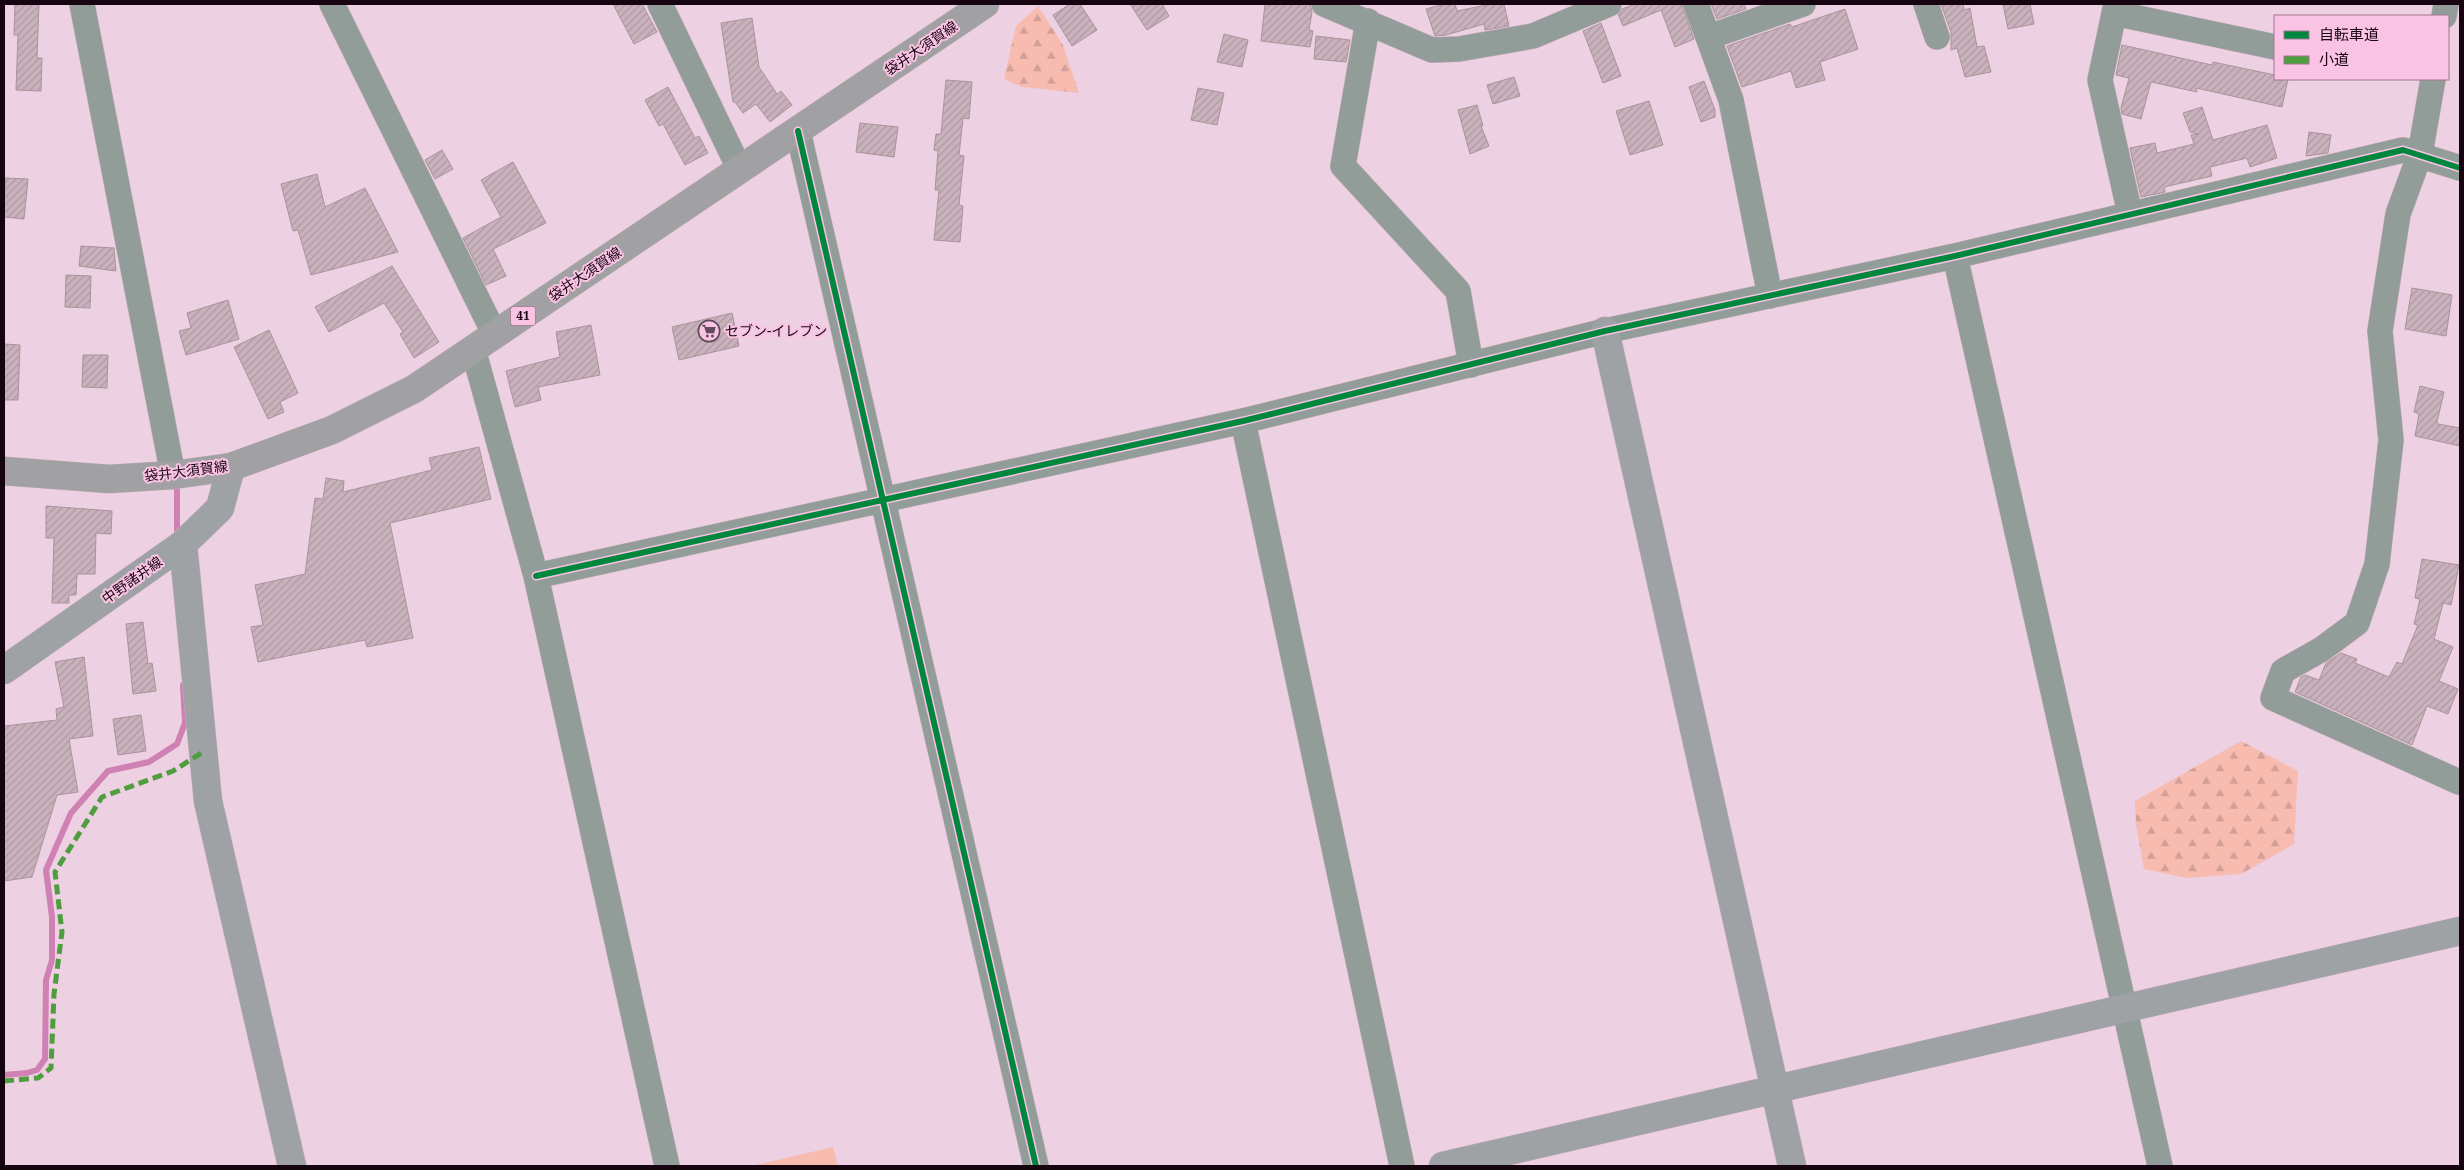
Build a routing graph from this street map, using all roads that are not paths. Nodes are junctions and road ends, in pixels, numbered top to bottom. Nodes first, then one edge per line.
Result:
1 (82, 4) edge
2 (332, 4) edge
3 (660, 4) edge
4 (985, 4) edge
5 (1324, 4) edge
6 (1609, 4) edge
7 (1696, 4) edge
8 (1803, 4) edge
9 (1926, 4) edge
10 (2115, 9) edge
11 (1368, 21) junction
12 (1709, 37) junction
13 (1937, 37) dead end
14 (2274, 47) edge
15 (2433, 80) edge
16 (798, 131) junction
17 (2420, 154) junction
18 (2460, 168) edge
19 (740, 170) junction
20 (2130, 214) junction
21 (1955, 256) junction
22 (1770, 296) junction
23 (1605, 331) junction
24 (484, 342) junction
25 (1471, 365) junction
26 (1242, 421) junction
27 (231, 466) junction
28 (4, 471) edge
29 (173, 475) junction
30 (884, 500) junction
31 (183, 544) junction
32 (536, 576) junction
33 (4, 670) edge
34 (2460, 783) edge
35 (2460, 931) edge
36 (2125, 1007) junction
37 (1775, 1091) junction
38 (292, 1166) edge
39 (667, 1166) edge
40 (1036, 1166) edge
41 (1402, 1166) edge
42 (1443, 1166) edge
43 (1792, 1166) edge
44 (2160, 1166) edge

1 - 29 street
2 - 24 street
3 - 19 street
4 - 16 main road, 袋井大須賀線 / 41
5 - 11 street
6 - 11 street
7 - 12 street
8 - 12 street
9 - 13 street
10 - 14 street
10 - 20 street
11 - 25 street
12 - 22 street
15 - 17 street
16 - 19 main road, 袋井大須賀線 / 41
16 - 30 street
17 - 18 street
17 - 20 street
17 - 34 street
19 - 24 main road, 袋井大須賀線 / 41
20 - 21 street
21 - 22 street
21 - 36 street
22 - 23 street
23 - 25 street
23 - 37 street
24 - 27 main road, 袋井大須賀線 / 41
24 - 32 street
25 - 26 street
26 - 30 street
26 - 41 street
27 - 29 main road, 袋井大須賀線 / 41
27 - 31 street, 中野諸井線
28 - 29 main road, 袋井大須賀線 / 41
30 - 32 street
30 - 40 street
31 - 33 street, 中野諸井線
31 - 38 street
32 - 39 street
35 - 36 street
36 - 37 street
36 - 44 street
37 - 42 street
37 - 43 street

